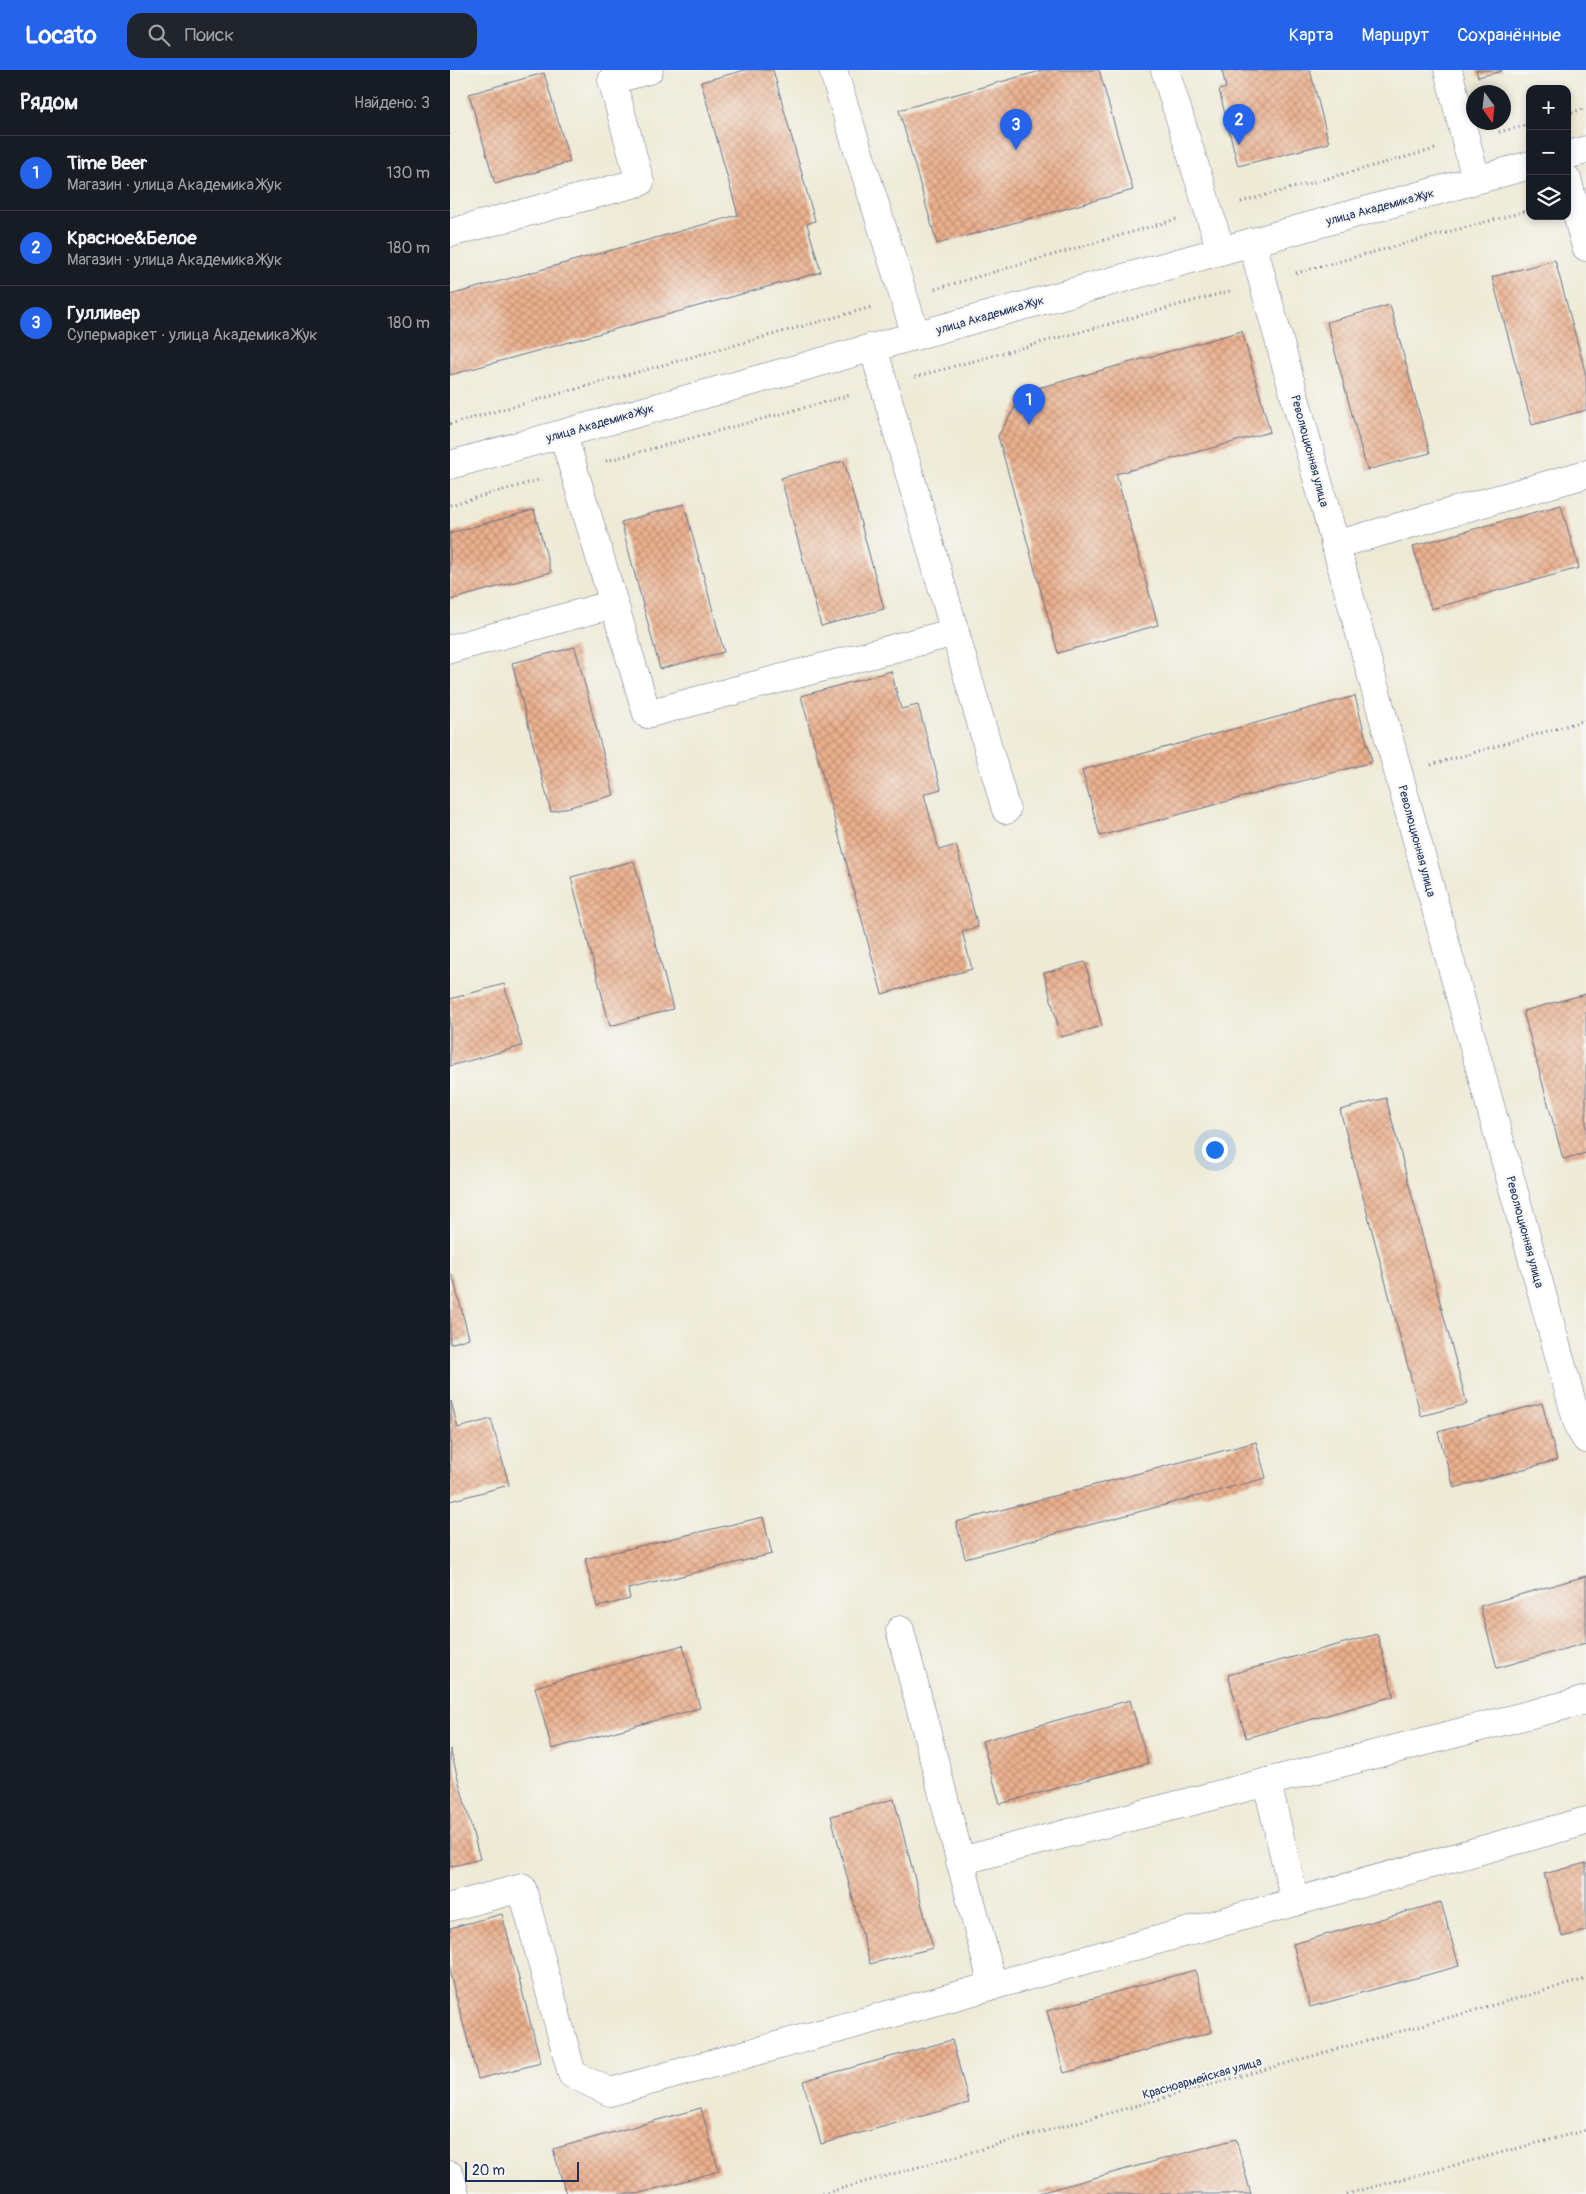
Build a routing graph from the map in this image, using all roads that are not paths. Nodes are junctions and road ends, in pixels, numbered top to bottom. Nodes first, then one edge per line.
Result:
1 (649, 70) edge
2 (833, 70) edge
3 (1165, 70) edge
4 (1448, 70) edge
5 (1586, 150) edge
6 (1571, 154) edge
7 (1526, 167) edge
8 (1476, 180) junction
9 (1571, 193) edge
10 (450, 233) edge
11 (1252, 242) junction
12 (1586, 247) edge
13 (1221, 251) junction
14 (916, 336) junction
15 (874, 347) junction
16 (563, 434) junction
17 (450, 465) edge
18 (1586, 474) edge
19 (1335, 545) junction
20 (614, 604) junction
21 (956, 632) junction
22 (450, 649) edge
23 (1006, 810) dead end
24 (1586, 1439) edge
25 (900, 1630) dead end
26 (1586, 1700) edge
27 (1267, 1782) junction
28 (1586, 1821) edge
29 (960, 1861) junction
30 (1295, 1902) junction
31 (450, 1907) edge
32 (993, 1986) junction
33 (450, 2175) edge
34 (455, 2194) edge

1 - 10 street
2 - 14 street
3 - 13 street
4 - 8 street
5 - 6 street
7 - 8 street, улица Академика Жук
8 - 11 street, улица Академика Жук
9 - 12 street
11 - 13 street, улица Академика Жук
11 - 19 street, Революционная улица
13 - 14 street, улица Академика Жук
14 - 15 street, улица Академика Жук
15 - 16 street, улица Академика Жук
15 - 21 street
16 - 17 street, улица Академика Жук
16 - 20 street
18 - 19 street
19 - 24 street, Революционная улица
20 - 21 street
20 - 22 street
21 - 23 street
25 - 29 street
26 - 27 street
27 - 29 street
27 - 30 street
28 - 30 street
29 - 32 street
30 - 32 street
31 - 32 street
33 - 34 street

